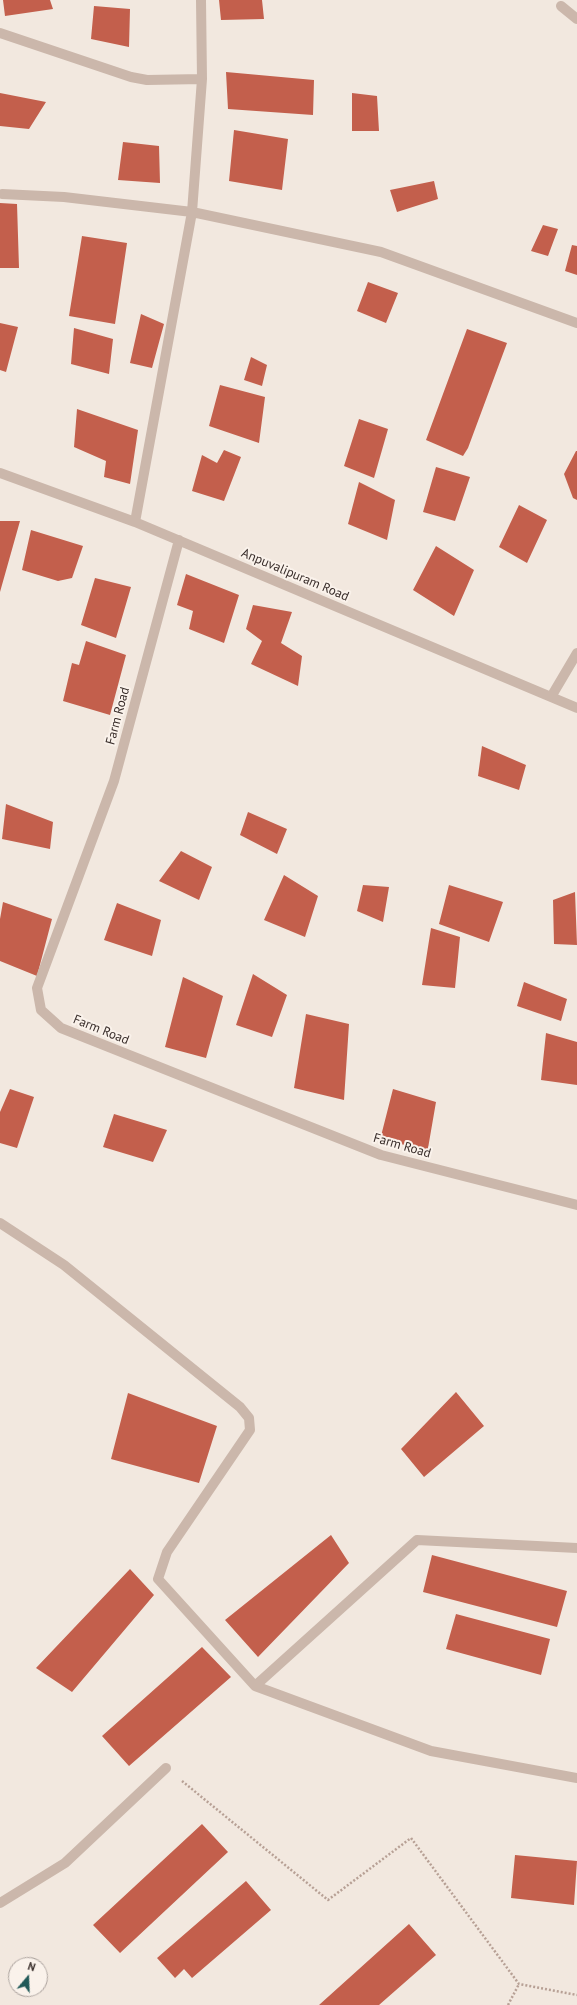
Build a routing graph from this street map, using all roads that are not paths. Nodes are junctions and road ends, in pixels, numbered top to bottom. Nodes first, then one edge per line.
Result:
1 (201, 0) edge
2 (561, 6) dead end
3 (577, 19) edge
4 (0, 33) edge
5 (202, 78) junction
6 (2, 194) dead end
7 (192, 212) junction
8 (577, 322) edge
9 (0, 473) edge
10 (135, 522) junction
11 (179, 540) junction
12 (577, 653) edge
13 (551, 697) junction
14 (577, 708) edge
15 (577, 1205) edge
16 (0, 1223) edge
17 (577, 1548) edge
18 (255, 1686) junction
19 (166, 1768) road end
20 (577, 1778) edge
21 (0, 1903) edge

1 - 5 street
2 - 3 street
4 - 5 street
5 - 7 street
6 - 7 street
7 - 8 street
7 - 10 street
9 - 10 street, Anpuvalipuram Road
10 - 11 street, Anpuvalipuram Road
11 - 13 street, Anpuvalipuram Road
11 - 15 street, Farm Road
12 - 13 street
13 - 14 street, Anpuvalipuram Road
16 - 18 street
17 - 18 street
18 - 20 street
19 - 21 street

